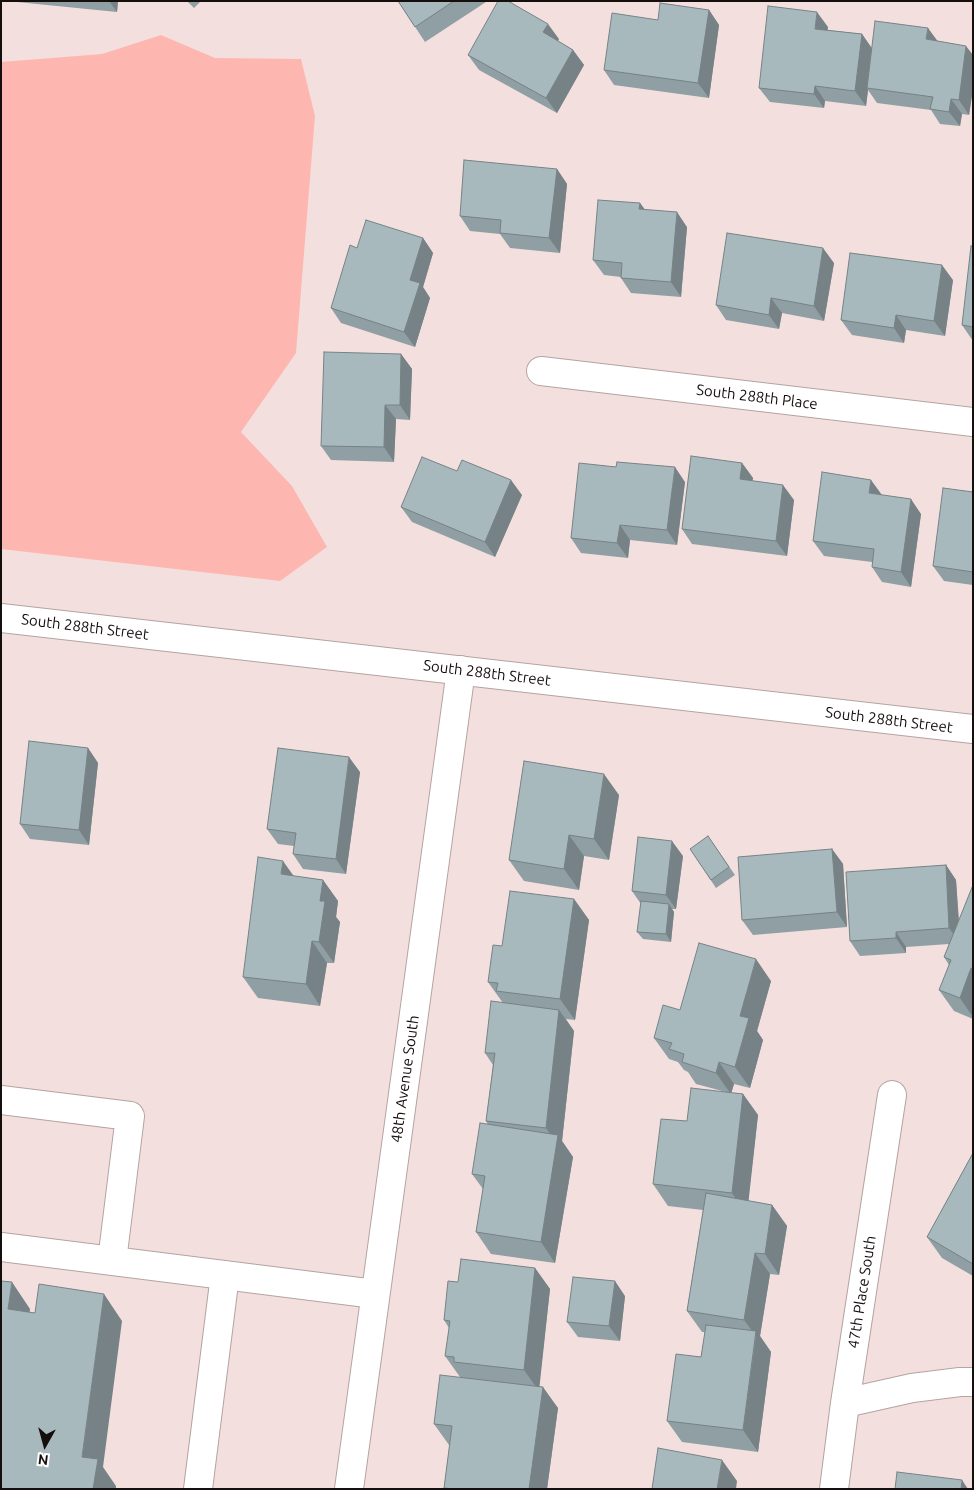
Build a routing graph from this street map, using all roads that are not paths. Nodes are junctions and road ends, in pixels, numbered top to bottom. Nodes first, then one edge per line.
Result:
1 (541, 371) dead end
2 (973, 422) edge
3 (1, 618) edge
4 (461, 670) junction
5 (973, 729) edge
6 (892, 1095) dead end
7 (1, 1100) edge
8 (1, 1247) edge
9 (112, 1261) junction
10 (225, 1275) junction
11 (376, 1294) junction
12 (973, 1382) edge
13 (845, 1403) junction
14 (198, 1489) edge
15 (349, 1489) edge
16 (834, 1489) edge

1 - 2 street, South 288th Place
3 - 4 street, South 288th Street
4 - 5 street, South 288th Street
4 - 11 street, 48th Avenue South
6 - 13 street, 47th Place South
7 - 9 street
8 - 9 street
9 - 10 street
10 - 11 street
10 - 14 street
11 - 15 street, 48th Avenue South
12 - 13 street
13 - 16 street, 47th Place South

